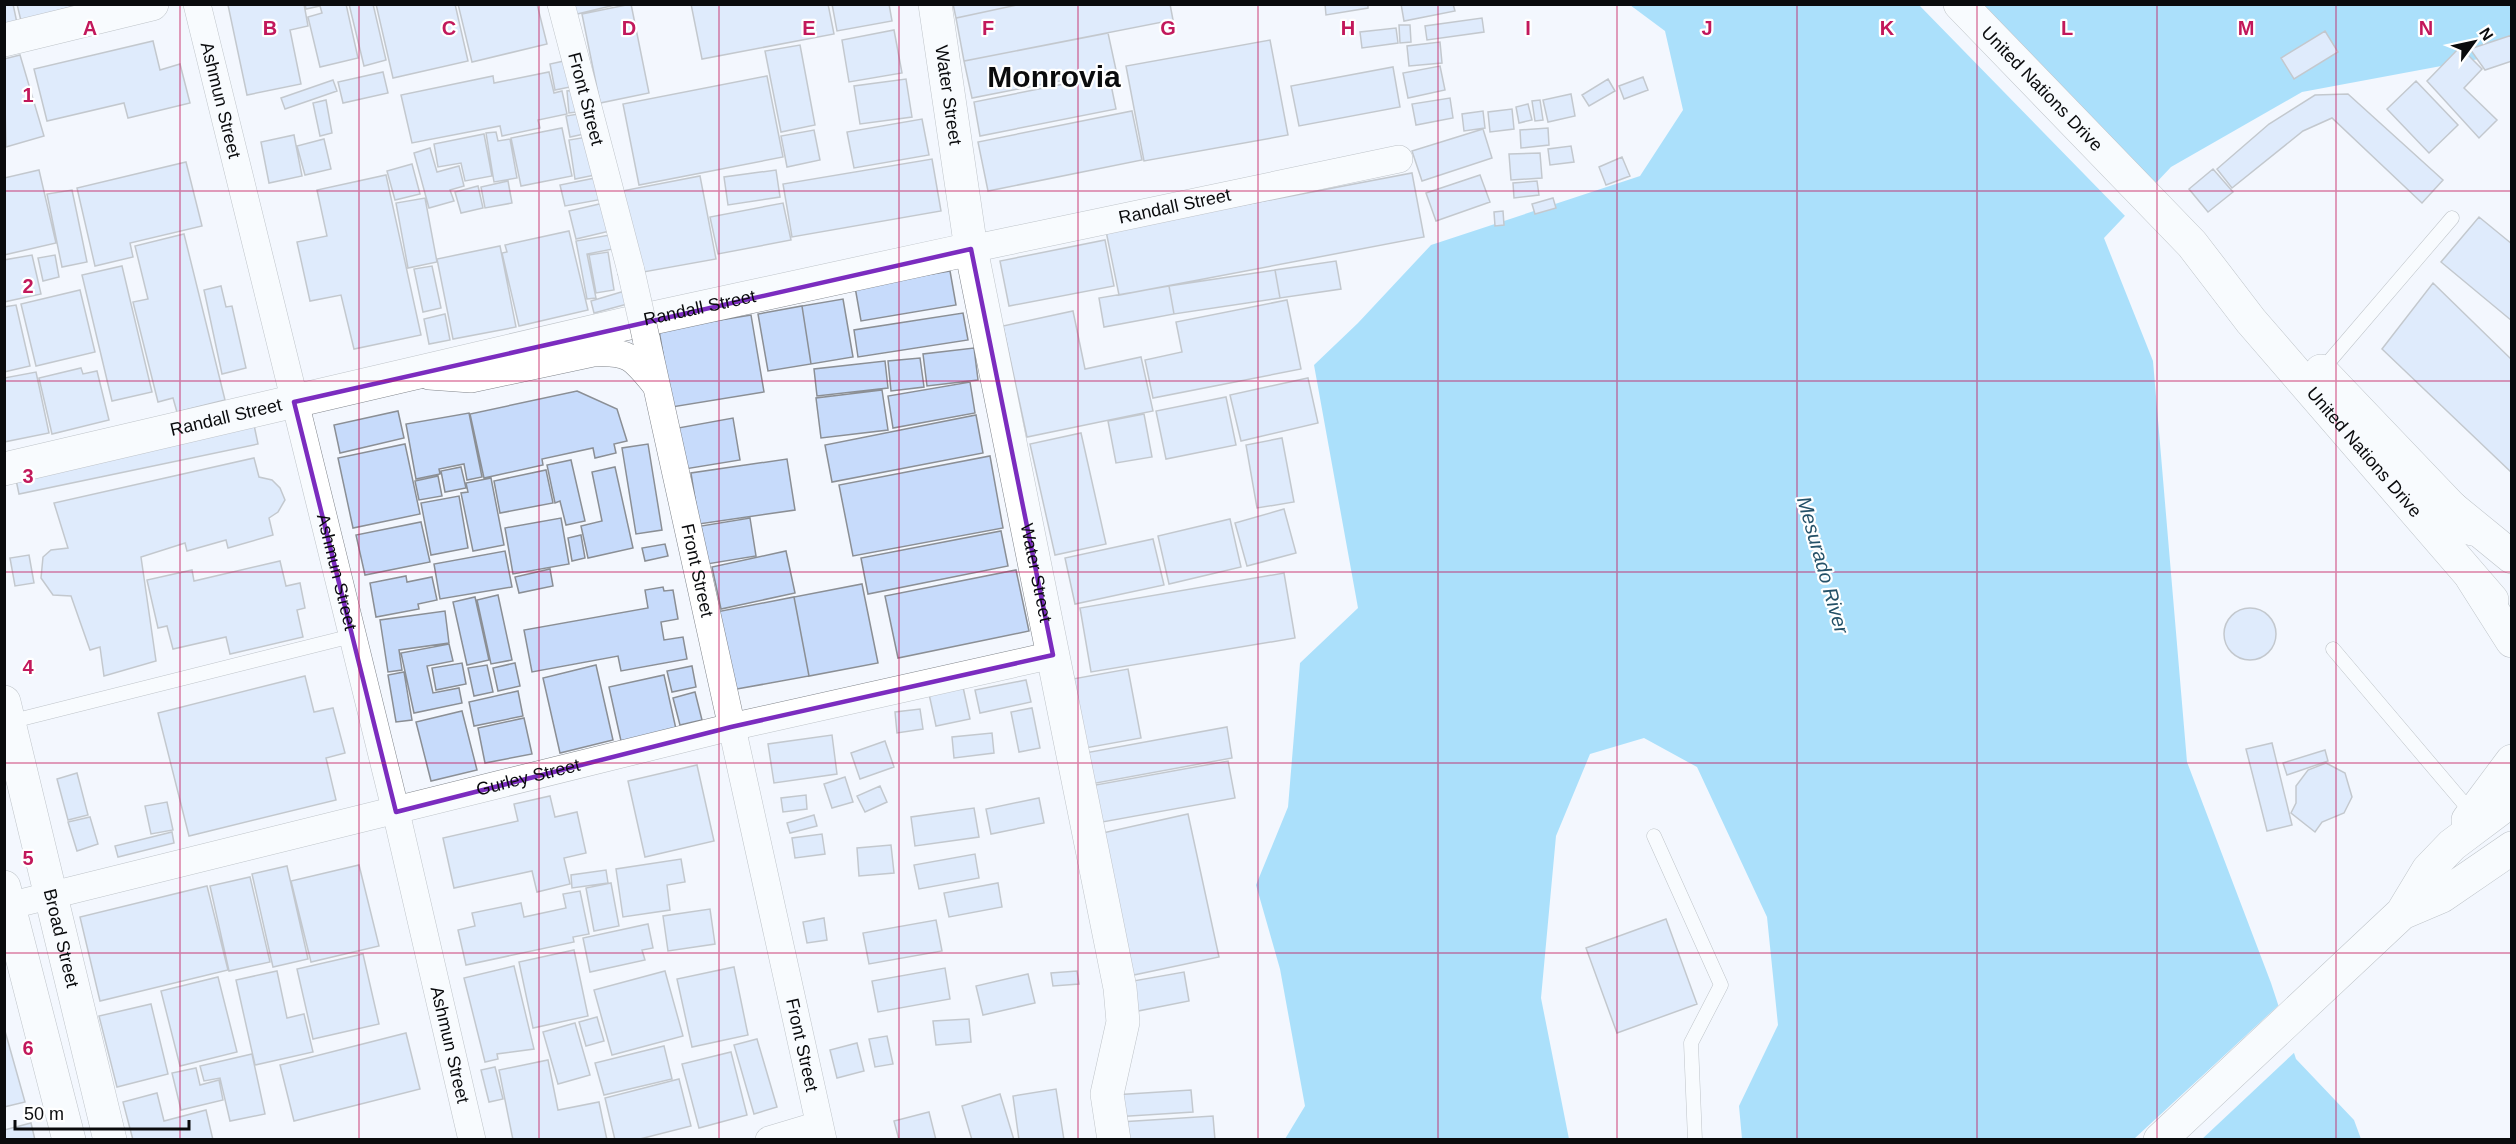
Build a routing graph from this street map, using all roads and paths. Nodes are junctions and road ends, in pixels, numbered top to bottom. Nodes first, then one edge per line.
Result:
1 (152, 4) edge
2 (197, 4) edge
3 (561, 4) edge
4 (935, 4) edge
5 (1960, 4) edge
6 (4, 40) edge
7 (1399, 159) dead end
8 (2452, 218) dead end
9 (971, 249) junction
10 (2222, 282) junction
11 (2321, 371) junction
12 (416, 375) junction
13 (656, 386) junction
14 (294, 402) junction
15 (4, 469) edge
16 (2452, 508) junction
17 (2511, 557) edge
18 (2511, 570) edge
19 (2472, 579) junction
20 (2511, 620) edge
21 (352, 636) junction
22 (2511, 641) edge
23 (2333, 649) dead end
24 (1053, 655) junction
25 (7, 712) edge
26 (731, 727) junction
27 (2511, 761) edge
28 (2511, 800) edge
29 (396, 812) junction
30 (2472, 813) junction
31 (2511, 828) edge
32 (1654, 836) dead end
33 (2452, 846) junction
34 (2511, 848) edge
35 (50, 897) junction
36 (6, 900) edge
37 (2402, 913) junction
38 (821, 1132) edge
39 (69, 1140) edge
40 (110, 1140) edge
41 (472, 1140) edge
42 (769, 1140) edge
43 (1114, 1140) edge
44 (1695, 1140) edge
45 (2160, 1140) edge

1 - 6 main road
2 - 14 street, Ashmun Street
3 - 13 street, Front Street, bridge
4 - 9 main road, Water Street
5 - 10 main road, United Nations Drive
7 - 9 street, Randall Street
8 - 11 lane
9 - 12 main road, Randall Street
9 - 24 main road, Water Street
10 - 11 main road, United Nations Drive
10 - 19 main road, United Nations Drive
11 - 16 main road, United Nations Drive
12 - 13 street
12 - 14 main road, Randall Street
13 - 26 street, Front Street
14 - 15 main road, Randall Street
14 - 21 street, Ashmun Street
16 - 17 main road
16 - 18 main road, United Nations Drive
19 - 20 main road, United Nations Drive
19 - 22 main road
21 - 25 lane
21 - 29 street, Ashmun Street
23 - 30 lane
24 - 26 street, Gurley Street
24 - 43 main road, Water Street
25 - 35 main road, Broad Street
26 - 29 street, Gurley Street
26 - 38 street, Front Street
27 - 30 main road
28 - 33 main road
29 - 35 street, Gurley Street
29 - 41 street, Ashmun Street
30 - 33 main road
31 - 37 main road
32 - 44 lane
33 - 37 main road
34 - 37 main road
35 - 36 street, Gurley Street
35 - 40 main road, Broad Street
36 - 39 main road
37 - 45 main road
38 - 42 street

